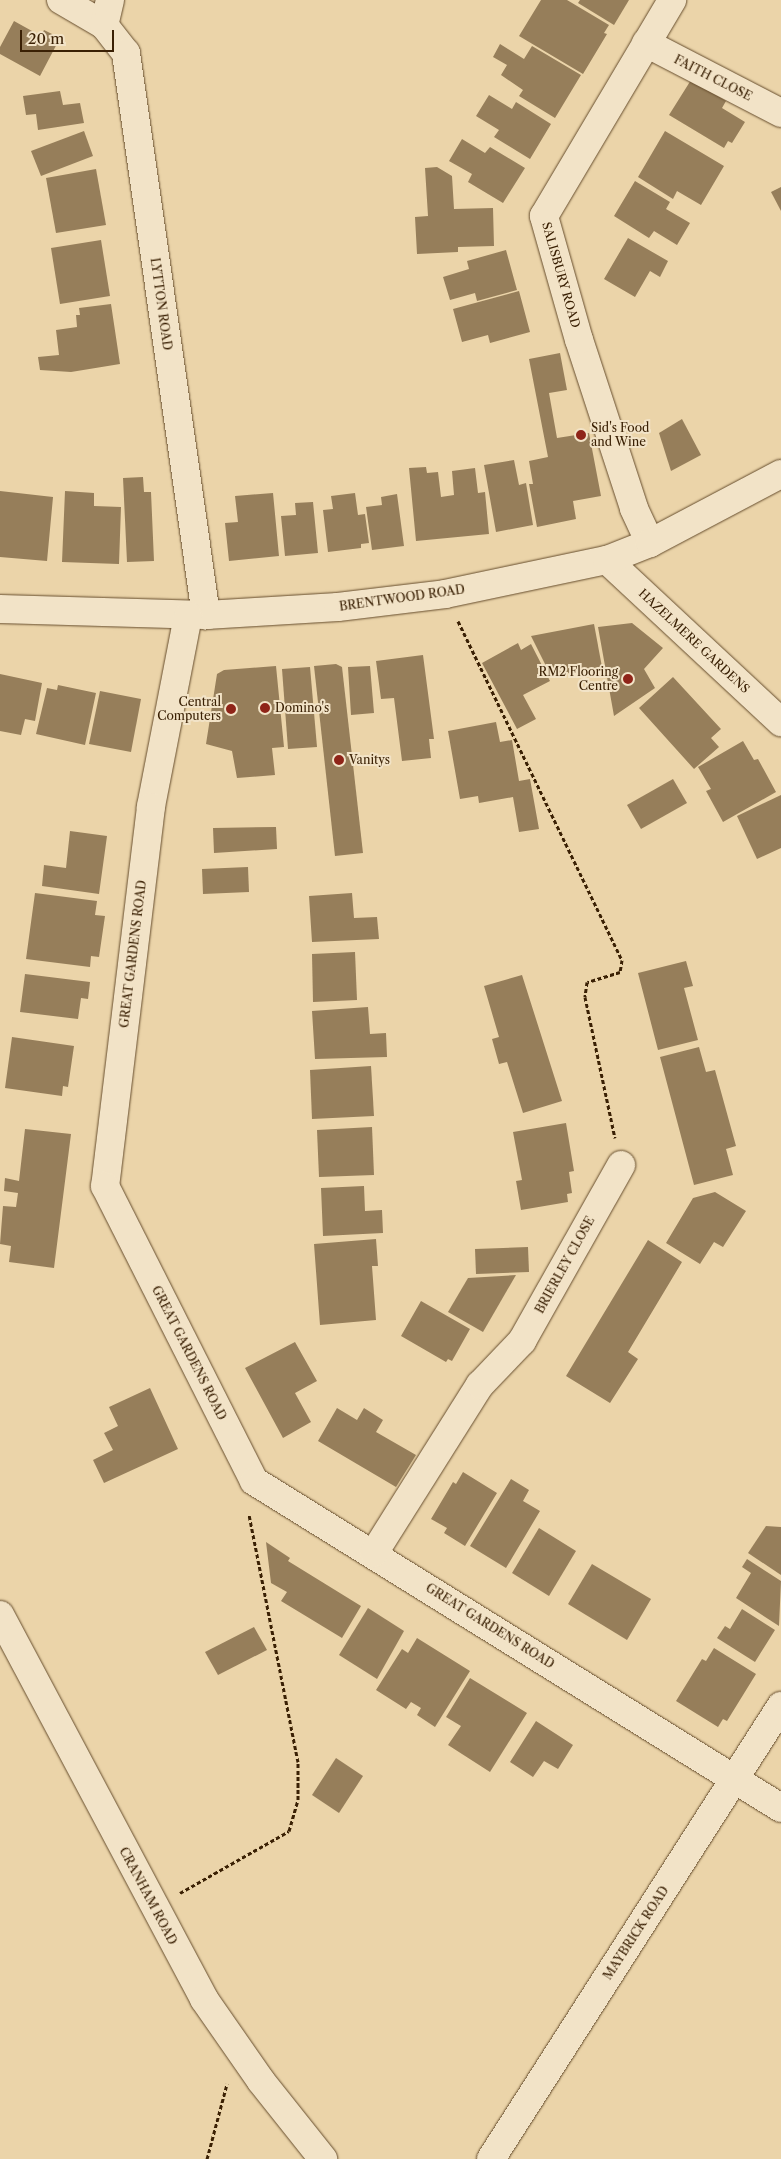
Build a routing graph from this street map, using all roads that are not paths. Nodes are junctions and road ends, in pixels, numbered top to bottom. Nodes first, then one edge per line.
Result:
1 (61, 0) edge
2 (672, 0) edge
3 (107, 13) edge
4 (646, 43) junction
5 (781, 113) edge
6 (781, 474) edge
7 (650, 543) junction
8 (607, 560) junction
9 (0, 609) edge
10 (197, 615) junction
11 (781, 722) edge
12 (621, 1165) road end
13 (374, 1553) junction
14 (0, 1615) edge
15 (781, 1706) edge
16 (734, 1780) junction
17 (781, 1808) edge
18 (324, 2159) edge
19 (491, 2159) edge

1 - 3 street
2 - 4 street, SALISBURY ROAD
3 - 10 street, LYTTON ROAD
4 - 5 street, FAITH CLOSE
4 - 7 street, SALISBURY ROAD
6 - 7 street, BRENTWOOD ROAD
7 - 8 street, BRENTWOOD ROAD
8 - 10 street, BRENTWOOD ROAD
8 - 11 street, HAZELMERE GARDENS
9 - 10 street, BRENTWOOD ROAD
10 - 13 street, GREAT GARDENS ROAD
12 - 13 street, BRIERLEY CLOSE
13 - 16 street, GREAT GARDENS ROAD
14 - 18 street, CRANHAM ROAD
15 - 16 street, MAYBRICK ROAD
16 - 17 street, GREAT GARDENS ROAD
16 - 19 street, MAYBRICK ROAD

